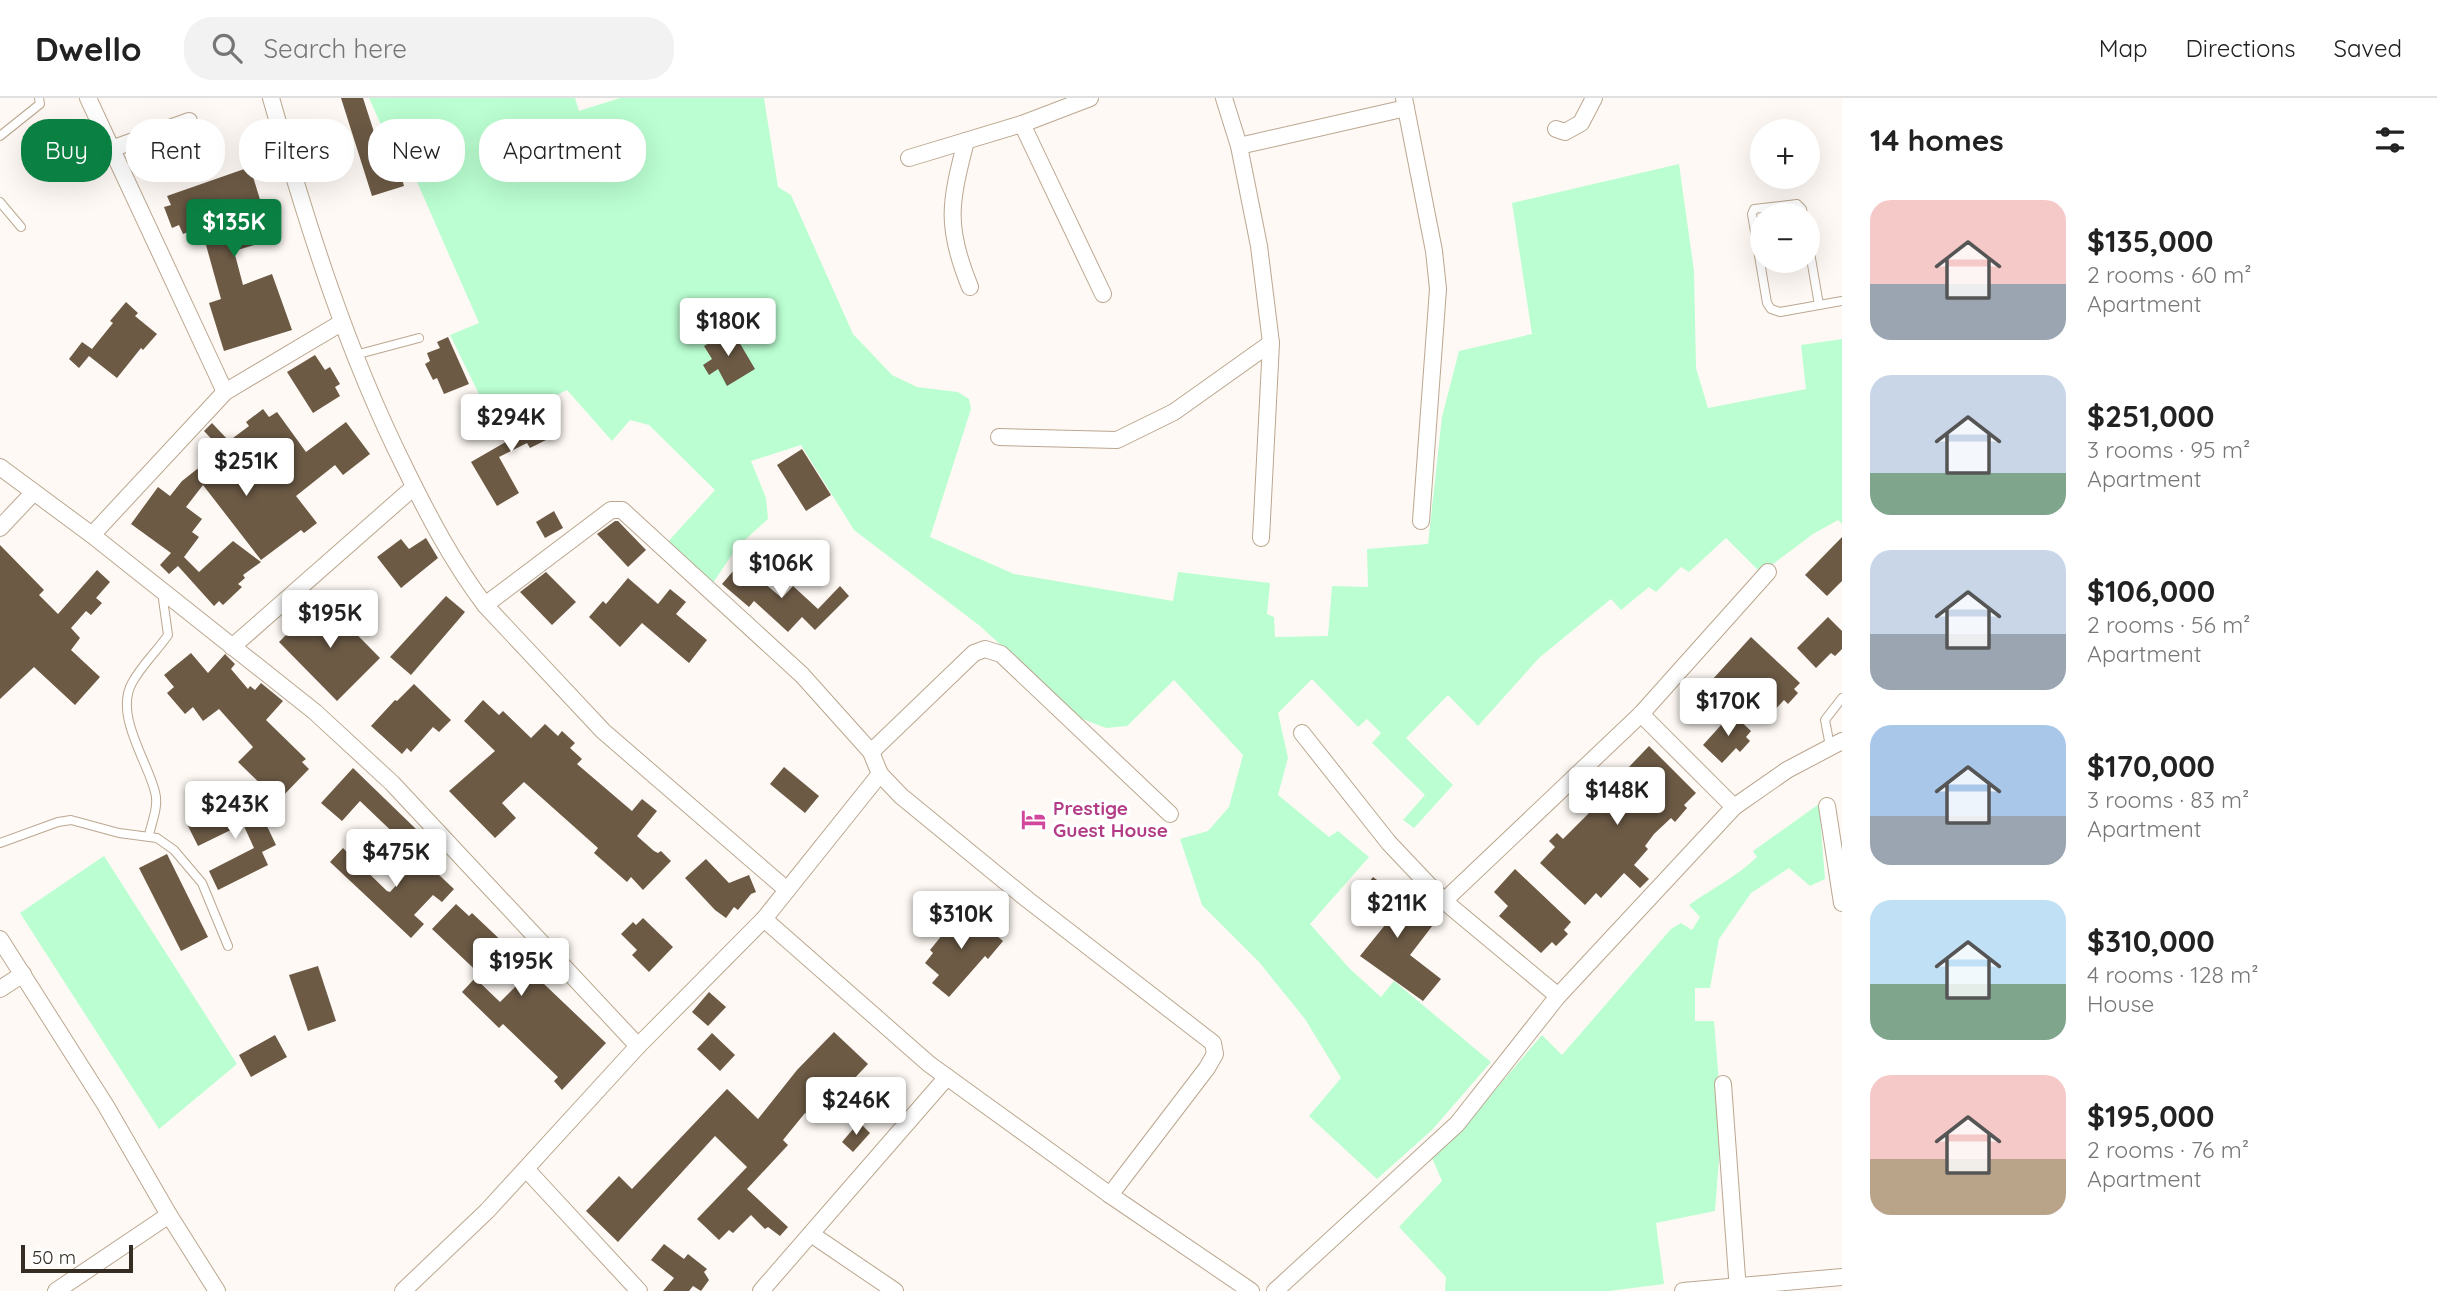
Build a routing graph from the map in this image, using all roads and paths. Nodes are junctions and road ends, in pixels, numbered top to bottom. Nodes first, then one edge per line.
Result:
1 (39, 98) edge
2 (88, 98) edge
3 (271, 98) edge
4 (1090, 98) edge
5 (1224, 98) edge
6 (1594, 98) edge
7 (1405, 103) edge
8 (97, 119) edge
9 (1022, 124) junction
10 (1556, 129) dead end
11 (0, 136) edge
12 (966, 141) junction
13 (1239, 146) junction
14 (112, 151) edge
15 (909, 159) dead end
16 (0, 202) edge
17 (21, 227) dead end
18 (1762, 273) edge
19 (1814, 273) edge
20 (970, 287) dead end
21 (1103, 295) dead end
22 (1842, 301) edge
23 (1819, 305) junction
24 (341, 323) junction
25 (419, 338) dead end
26 (1271, 343) junction
27 (354, 355) junction
28 (225, 392) junction
29 (999, 437) dead end
30 (0, 467) edge
31 (414, 487) junction
32 (33, 493) junction
33 (1421, 522) dead end
34 (0, 528) edge
35 (92, 536) junction
36 (1261, 538) dead end
37 (1768, 572) dead end
38 (162, 592) junction
39 (485, 605) junction
40 (232, 647) junction
41 (1842, 698) edge
42 (1641, 714) junction
43 (1302, 733) dead end
44 (1836, 743) edge
45 (870, 752) junction
46 (880, 774) junction
47 (1827, 806) dead end
48 (1734, 807) junction
49 (1170, 814) dead end
50 (149, 835) junction
51 (0, 843) edge
52 (787, 890) junction
53 (1444, 901) junction
54 (1842, 903) edge
55 (764, 919) junction
56 (0, 939) edge
57 (228, 946) dead end
58 (23, 974) junction
59 (0, 989) edge
60 (1558, 996) junction
61 (638, 1046) junction
62 (947, 1077) junction
63 (1723, 1084) dead end
64 (527, 1170) junction
65 (1110, 1195) junction
66 (169, 1215) junction
67 (811, 1234) junction
68 (1842, 1277) edge
69 (1738, 1289) edge
70 (56, 1291) edge
71 (217, 1291) edge
72 (403, 1291) edge
73 (639, 1291) edge
74 (761, 1291) edge
75 (895, 1291) edge
76 (1251, 1291) edge
77 (1275, 1291) edge
78 (1683, 1291) edge

1 - 11 lane
2 - 8 street
3 - 24 street
4 - 9 street
5 - 13 street
6 - 10 street
7 - 13 street
7 - 33 street
9 - 12 street
9 - 21 street
12 - 15 street
12 - 20 street
13 - 26 street
14 - 28 street
16 - 17 lane
18 - 23 lane
19 - 23 lane
22 - 23 lane
24 - 27 street
24 - 28 street
25 - 27 lane
26 - 29 street
26 - 36 street
27 - 31 street
28 - 35 street
30 - 32 street
31 - 39 street
31 - 40 street
32 - 34 street
32 - 35 street
35 - 38 street
37 - 42 street
38 - 40 street
38 - 50 lane
39 - 45 street
39 - 52 street
40 - 61 street
41 - 44 lane
42 - 48 street
42 - 53 street
43 - 53 street
44 - 48 street
45 - 46 street
45 - 49 street
46 - 52 street
46 - 65 street
47 - 54 street
48 - 60 street
50 - 51 lane
50 - 57 lane
52 - 55 street
53 - 60 street
55 - 61 street
55 - 62 street
56 - 58 street
58 - 59 street
58 - 66 street
60 - 77 street
61 - 64 street
62 - 65 street
62 - 67 street
63 - 69 street
64 - 72 street
64 - 73 street
65 - 76 street
66 - 70 street
66 - 71 street
67 - 74 street
67 - 75 street
68 - 69 street
69 - 78 street

